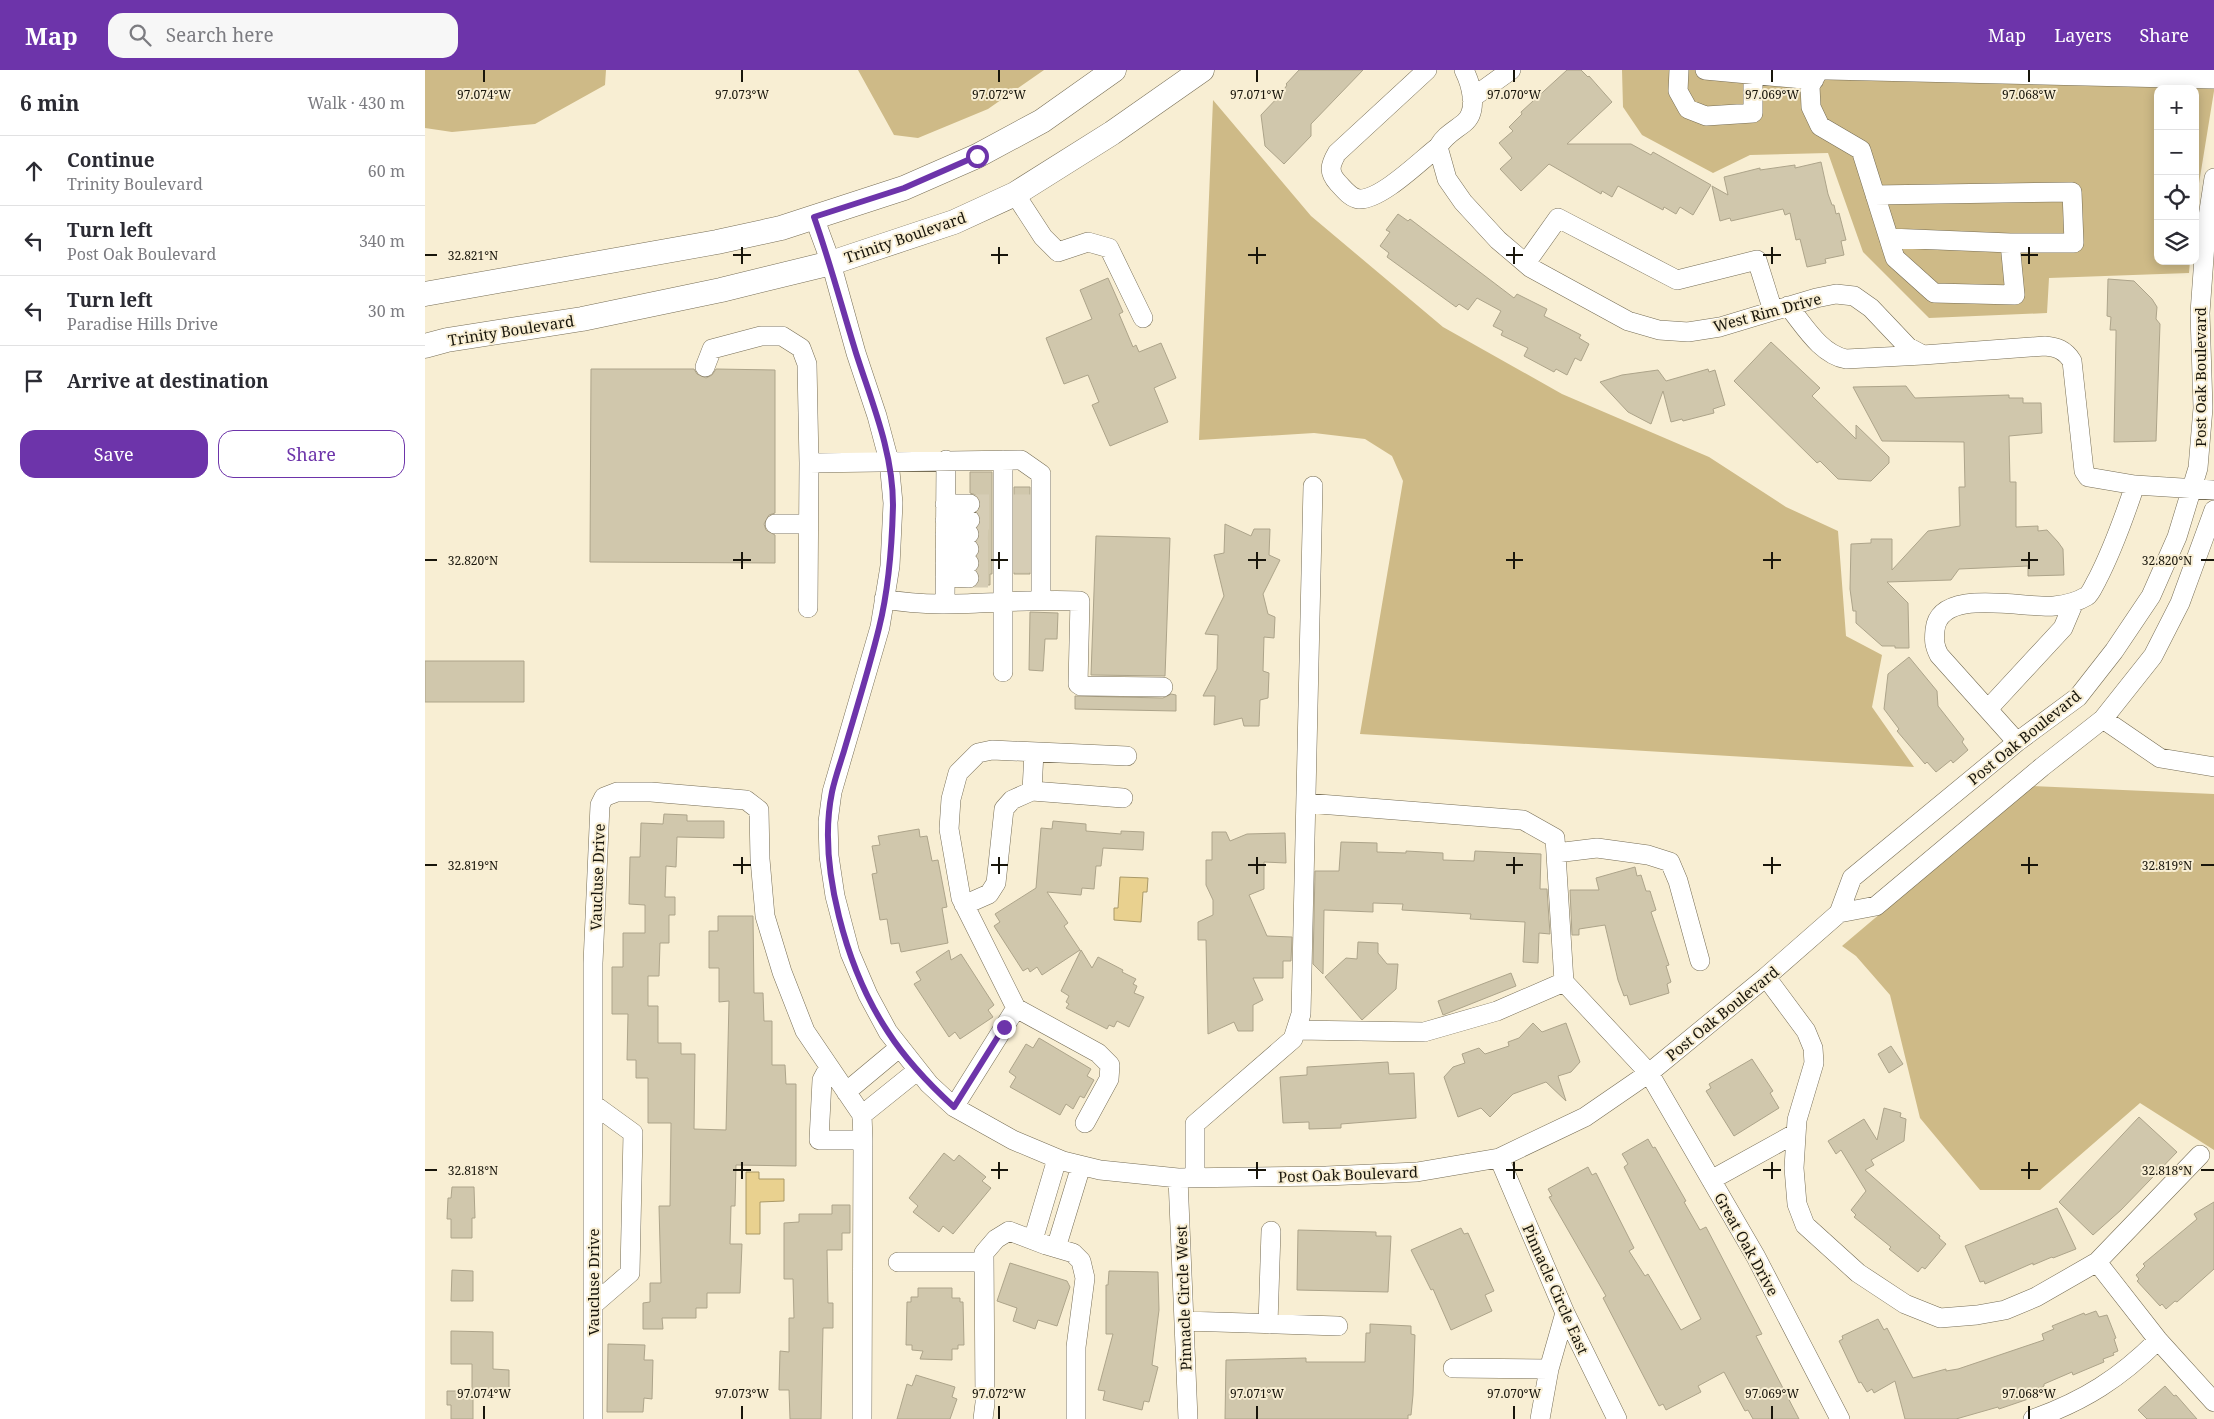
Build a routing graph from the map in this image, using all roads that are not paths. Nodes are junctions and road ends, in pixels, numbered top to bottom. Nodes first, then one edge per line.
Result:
1 (1115, 70) edge
2 (1202, 70) edge
3 (1427, 70) edge
4 (1464, 70) edge
5 (1511, 70) edge
6 (1679, 70) edge
7 (1705, 70) edge
8 (2007, 72) edge
9 (1820, 73) edge
10 (1753, 74) junction
11 (2214, 80) edge
12 (1472, 98) junction
13 (1439, 147) junction
14 (2214, 178) edge
15 (1015, 194) junction
16 (1875, 194) junction
17 (814, 217) junction
18 (1889, 238) junction
19 (2010, 243) junction
20 (831, 263) junction
21 (1526, 263) junction
22 (425, 294) edge
23 (1781, 308) junction
24 (1143, 318) dead end
25 (425, 346) edge
26 (1923, 355) junction
27 (705, 367) dead end
28 (946, 460) junction
29 (1003, 460) junction
30 (889, 461) junction
31 (809, 464) junction
32 (2135, 485) junction
33 (1313, 486) dead end
34 (2191, 488) junction
35 (2214, 490) edge
36 (2214, 510) edge
37 (775, 524) dead end
38 (808, 524) junction
39 (945, 541) junction
40 (969, 541) junction
41 (884, 600) junction
42 (1041, 600) junction
43 (2074, 602) junction
44 (945, 603) junction
45 (1003, 603) junction
46 (808, 608) dead end
47 (1003, 672) dead end
48 (1163, 687) dead end
49 (1988, 709) junction
50 (2103, 719) junction
51 (2017, 742) junction
52 (1034, 752) junction
53 (1127, 756) dead end
54 (2213, 761) edge
55 (1032, 791) junction
56 (1123, 798) dead end
57 (1306, 803) junction
58 (1556, 852) junction
59 (964, 905) junction
60 (1839, 913) junction
61 (1700, 960) dead end
62 (1766, 977) junction
63 (1564, 982) junction
64 (1016, 1008) junction
65 (1295, 1030) junction
66 (899, 1047) junction
67 (829, 1067) junction
68 (918, 1070) junction
69 (1649, 1073) junction
70 (846, 1092) junction
71 (593, 1104) junction
72 (954, 1107) junction
73 (862, 1115) junction
74 (1085, 1123) dead end
75 (1796, 1133) junction
76 (863, 1140) junction
77 (2200, 1155) dead end
78 (1499, 1158) junction
79 (1057, 1159) junction
80 (1081, 1166) junction
81 (1187, 1178) junction
82 (1711, 1180) junction
83 (1271, 1231) dead end
84 (1045, 1244) junction
85 (898, 1262) dead end
86 (984, 1262) junction
87 (2097, 1262) junction
88 (593, 1305) junction
89 (1565, 1313) junction
90 (1184, 1321) junction
91 (1268, 1324) junction
92 (1338, 1326) dead end
93 (2158, 1340) junction
94 (1453, 1368) dead end
95 (1549, 1369) junction
96 (2214, 1402) edge
97 (593, 1419) edge
98 (862, 1419) edge
99 (983, 1419) edge
100 (1076, 1419) edge
101 (1189, 1419) edge
102 (1540, 1419) edge
103 (1617, 1419) edge
104 (1840, 1419) edge
105 (2033, 1419) edge

1 - 17 main road
2 - 15 main road, Trinity Boulevard
3 - 13 street
4 - 12 street
5 - 12 street
6 - 10 street
7 - 10 street
8 - 9 street
8 - 11 street
9 - 10 street
9 - 16 street
12 - 13 street
13 - 21 street, West Rim Drive
14 - 34 street, Post Oak Boulevard
15 - 20 main road, Trinity Boulevard
15 - 24 street
16 - 18 street
16 - 19 street
17 - 20 street, Post Oak Boulevard
17 - 22 main road
18 - 19 street
18 - 19 street
20 - 25 main road, Trinity Boulevard
20 - 30 street, Post Oak Boulevard
21 - 23 street, West Rim Drive
21 - 23 street
23 - 26 street
23 - 26 street, West Rim Drive
26 - 32 street
27 - 31 street
28 - 29 street
28 - 30 street
28 - 39 street
29 - 42 street
29 - 45 street
30 - 31 street
30 - 41 street, Post Oak Boulevard
31 - 38 street
32 - 34 street
32 - 43 street
33 - 57 street
34 - 35 street
34 - 51 street, Post Oak Boulevard
36 - 50 street
37 - 38 street
38 - 46 street
39 - 40 street
39 - 40 street
39 - 40 street
39 - 44 street
41 - 44 street
41 - 66 street, Post Oak Boulevard
42 - 45 street
42 - 48 street
43 - 49 street
43 - 49 street
44 - 45 street
45 - 47 street
49 - 51 street
50 - 54 street
50 - 60 street
51 - 60 street, Post Oak Boulevard
52 - 53 street
52 - 55 street
52 - 59 street
55 - 56 street
55 - 59 street
57 - 58 street
57 - 65 street
58 - 61 street
58 - 63 street
59 - 64 street
60 - 62 street, Post Oak Boulevard
62 - 69 street, Post Oak Boulevard
62 - 75 street
63 - 65 street
63 - 69 street, Great Oak Drive
64 - 72 street
64 - 74 street
65 - 81 street, Pinnacle Circle West
66 - 68 street, Post Oak Boulevard
66 - 70 street
67 - 70 street, Vaucluse Drive
67 - 71 street, Vaucluse Drive
67 - 76 street
68 - 72 street, Post Oak Boulevard
68 - 73 street
69 - 78 street, Post Oak Boulevard
69 - 82 street, Great Oak Drive
70 - 73 street, Vaucluse Drive
71 - 88 street, Vaucluse Drive
71 - 88 street
72 - 79 street, Post Oak Boulevard
73 - 76 street
75 - 82 street
75 - 87 street
76 - 98 street
77 - 87 street
78 - 81 street, Post Oak Boulevard
78 - 89 street, Pinnacle Circle East
79 - 80 street, Post Oak Boulevard
79 - 84 street
80 - 81 street, Post Oak Boulevard
80 - 84 street
81 - 90 street, Pinnacle Circle West
82 - 104 street, Great Oak Drive
83 - 91 street
84 - 86 street
84 - 100 street
85 - 86 street
86 - 99 street
87 - 93 street
88 - 97 street, Vaucluse Drive
89 - 95 street
89 - 103 street, Pinnacle Circle East
90 - 91 street
90 - 101 street, Pinnacle Circle West
91 - 92 street
93 - 96 street
93 - 105 street
94 - 95 street
95 - 102 street

